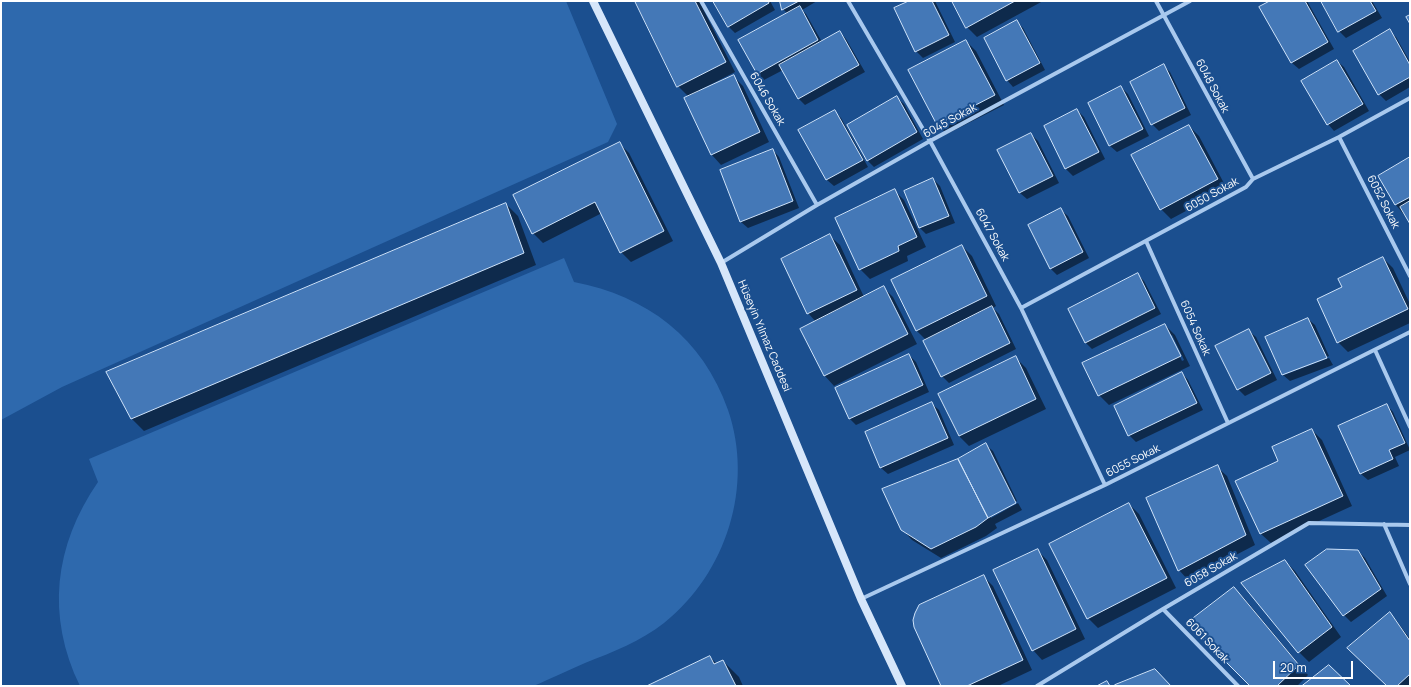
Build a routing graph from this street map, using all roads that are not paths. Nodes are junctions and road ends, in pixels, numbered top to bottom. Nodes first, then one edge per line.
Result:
1 (701, 1) edge
2 (848, 1) edge
3 (1156, 1) edge
4 (1190, 1) edge
5 (595, 2) edge
6 (1164, 15) junction
7 (1410, 98) edge
8 (1339, 137) junction
9 (930, 142) junction
10 (1252, 179) junction
11 (817, 205) junction
12 (1146, 241) junction
13 (721, 263) junction
14 (1410, 276) edge
15 (1021, 308) junction
16 (1410, 332) edge
17 (1375, 350) junction
18 (1228, 423) junction
19 (1410, 427) edge
20 (1105, 485) junction
21 (1384, 524) junction
22 (1410, 525) edge
23 (1410, 584) edge
24 (861, 598) junction
25 (1163, 609) junction
26 (902, 686) edge
27 (1037, 686) edge
28 (1238, 686) edge

1 - 11 street, 6046 Sokak
2 - 9 street, 6047 Sokak
3 - 6 street, 6048 Sokak
4 - 6 street, 6045 Sokak
5 - 13 street, Hüseyin Yılmaz Caddesi
6 - 9 street, 6045 Sokak
6 - 10 street, 6048 Sokak
7 - 8 street, 6050 Sokak
8 - 10 street, 6050 Sokak
8 - 14 street, 6052 Sokak
9 - 11 street, 6045 Sokak
9 - 15 street, 6047 Sokak
10 - 12 street, 6050 Sokak
11 - 13 street, 6045 Sokak
12 - 15 street, 6050 Sokak
12 - 18 street, 6054 Sokak
13 - 24 street, Hüseyin Yılmaz Caddesi
15 - 20 street, 6047 Sokak
16 - 17 street, 6055 Sokak
17 - 18 street, 6055 Sokak
17 - 19 street
18 - 20 street, 6055 Sokak
20 - 24 street, 6055 Sokak
21 - 22 street, 6058 Sokak
21 - 23 street
21 - 25 street, 6058 Sokak
24 - 26 street, Hüseyin Yılmaz Caddesi
25 - 27 street, 6058 Sokak
25 - 28 street, 6061 Sokak

